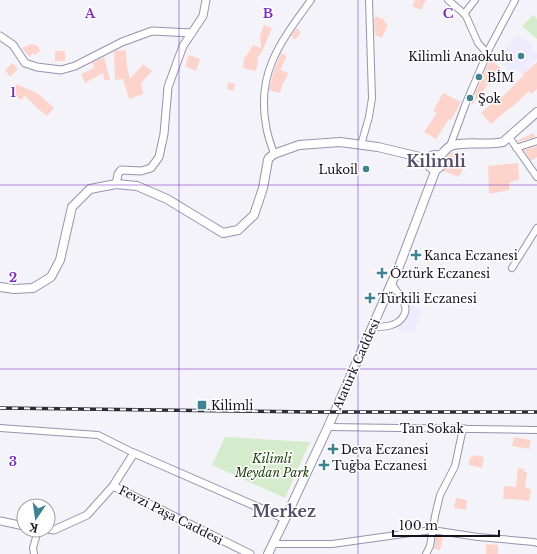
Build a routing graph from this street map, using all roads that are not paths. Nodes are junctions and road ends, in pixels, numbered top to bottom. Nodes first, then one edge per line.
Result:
1 (206, 0) edge
2 (311, 0) edge
3 (369, 0) edge
4 (448, 0) edge
5 (475, 0) edge
6 (515, 0) edge
7 (464, 14) junction
8 (192, 33) junction
9 (0, 36) edge
10 (487, 53) junction
11 (537, 112) edge
12 (509, 137) junction
13 (537, 141) edge
14 (361, 145) junction
15 (450, 146) junction
16 (516, 148) junction
17 (274, 154) junction
18 (440, 156) junction
19 (428, 159) junction
20 (436, 169) junction
21 (537, 177) edge
22 (116, 184) junction
23 (537, 228) edge
24 (512, 268) dead end
25 (392, 284) junction
26 (0, 287) edge
27 (372, 327) junction
28 (0, 428) edge
29 (328, 428) junction
30 (463, 428) junction
31 (537, 430) edge
32 (134, 453) junction
33 (113, 486) junction
34 (285, 519) junction
35 (0, 521) edge
36 (16, 524) edge
37 (56, 529) edge
38 (432, 530) junction
39 (36, 538) edge
40 (537, 543) edge
41 (273, 544) junction
42 (34, 554) edge
43 (250, 554) edge
44 (268, 554) edge
45 (426, 554) edge

1 - 8 street
2 - 17 street
3 - 14 street
4 - 7 street
5 - 7 street
6 - 10 street
7 - 10 street
8 - 9 street
8 - 22 street
10 - 15 street
11 - 12 main road
12 - 15 main road
12 - 16 street
13 - 16 street
14 - 17 main road
14 - 19 main road
15 - 18 main road
16 - 21 street
17 - 22 main road
18 - 19 main road
18 - 20 main road
19 - 20 main road
20 - 25 main road, Atatürk Caddesi
22 - 26 main road
23 - 24 street
25 - 27 main road, Atatürk Caddesi
25 - 27 street
27 - 29 main road, Atatürk Caddesi
28 - 32 street
29 - 30 street, Tan Sokak
29 - 34 main road, Atatürk Caddesi
30 - 31 street, Tan Sokak
30 - 38 street
32 - 33 street
32 - 34 street
33 - 37 street
33 - 43 street, Fevzi Paşa Caddesi
34 - 41 main road, Atatürk Caddesi
35 - 36 street
38 - 40 street
38 - 41 street
38 - 45 street
39 - 42 street
41 - 44 main road, Atatürk Caddesi

